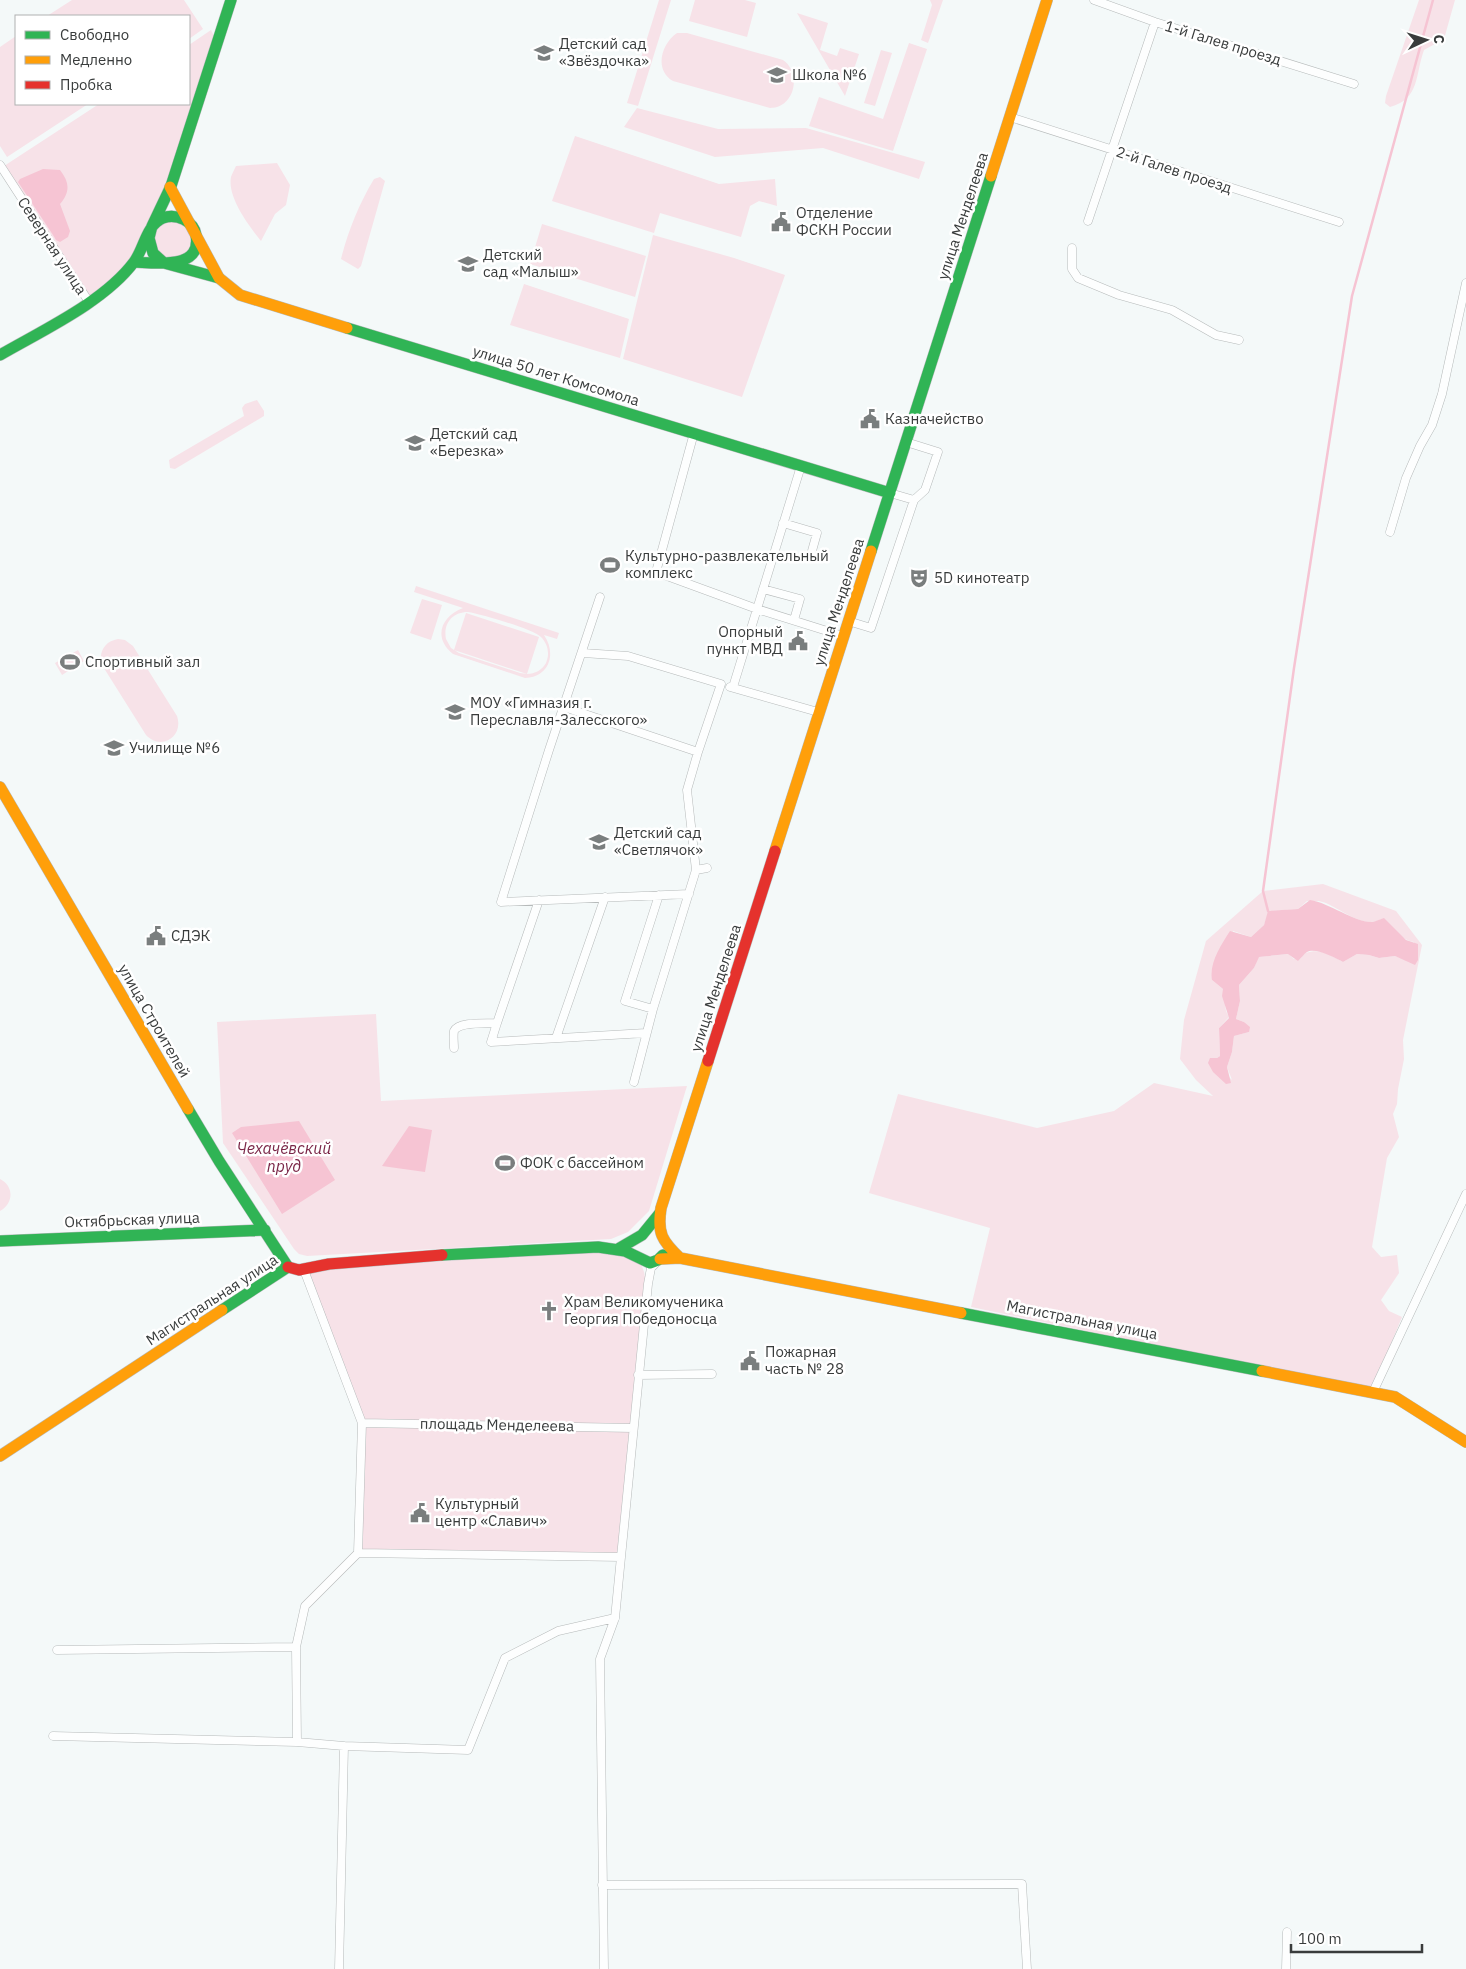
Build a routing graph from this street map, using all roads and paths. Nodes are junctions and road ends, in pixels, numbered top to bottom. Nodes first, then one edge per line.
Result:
1 (231, 0) edge
2 (1047, 0) edge
3 (1094, 0) edge
4 (1155, 22) junction
5 (1354, 84) dead end
6 (1010, 117) junction
7 (1112, 150) junction
8 (0, 165) edge
9 (170, 187) junction
10 (1088, 221) dead end
11 (1339, 222) dead end
12 (153, 226) junction
13 (195, 232) junction
14 (1072, 248) dead end
15 (135, 262) junction
16 (164, 263) junction
17 (220, 278) junction
18 (1466, 282) edge
19 (88, 302) junction
20 (1239, 340) dead end
21 (0, 355) edge
22 (694, 433) junction
23 (906, 442) junction
24 (801, 466) junction
25 (890, 493) junction
26 (914, 500) junction
27 (783, 523) junction
28 (1390, 532) dead end
29 (810, 558) dead end
30 (764, 589) junction
31 (600, 596) dead end
32 (757, 609) junction
33 (794, 620) junction
34 (848, 621) junction
35 (843, 636) junction
36 (583, 653) junction
37 (721, 684) junction
38 (733, 687) junction
39 (564, 707) junction
40 (818, 712) junction
41 (698, 752) junction
42 (0, 787) edge
43 (707, 868) dead end
44 (696, 870) junction
45 (688, 894) junction
46 (659, 895) junction
47 (605, 897) junction
48 (539, 900) junction
49 (653, 1010) junction
50 (497, 1023) junction
51 (646, 1033) junction
52 (556, 1038) junction
53 (454, 1048) dead end
54 (634, 1082) dead end
55 (1466, 1194) edge
56 (660, 1213) junction
57 (264, 1230) junction
58 (641, 1237) junction
59 (0, 1241) edge
60 (662, 1241) junction
61 (618, 1249) junction
62 (680, 1258) junction
63 (640, 1259) junction
64 (659, 1260) junction
65 (288, 1267) junction
66 (304, 1270) junction
67 (648, 1284) junction
68 (638, 1374) junction
69 (712, 1374) dead end
70 (1373, 1392) junction
71 (362, 1423) junction
72 (633, 1428) junction
73 (1466, 1442) edge
74 (0, 1456) edge
75 (358, 1553) junction
76 (621, 1558) junction
77 (615, 1618) junction
78 (296, 1647) junction
79 (57, 1650) dead end
80 (54, 1736) dead end
81 (297, 1742) junction
82 (344, 1746) junction
83 (602, 1884) junction
84 (1287, 1932) dead end
85 (338, 1969) edge
86 (604, 1969) edge
87 (1027, 1969) edge
88 (1286, 1969) edge

1 - 9 main road
2 - 6 main road, улица Менделеева
3 - 4 street, 1-й Галев проезд
4 - 5 street, 1-й Галев проезд
4 - 7 street
6 - 7 street, 2-й Галев проезд
6 - 23 main road, улица Менделеева
7 - 10 street
7 - 11 street, 2-й Галев проезд
8 - 19 street, Северная улица
9 - 12 main road
9 - 13 main road
12 - 13 main road
12 - 15 main road
12 - 16 main road
13 - 16 main road
13 - 17 main road
14 - 20 street
15 - 16 main road
15 - 19 main road
16 - 17 main road
17 - 22 main road, улица 50 лет Комсомола
18 - 28 street
19 - 21 main road
22 - 24 main road, улица 50 лет Комсомола
22 - 32 street
23 - 25 main road, улица Менделеева
23 - 26 street
24 - 25 main road, улица 50 лет Комсомола
24 - 27 street
25 - 26 street
25 - 34 main road, улица Менделеева
26 - 34 street
27 - 29 street
27 - 30 street
30 - 32 street
30 - 33 street
31 - 36 street
32 - 33 street
32 - 38 street
33 - 35 street
34 - 35 main road, улица Менделеева
35 - 40 main road, улица Менделеева
36 - 37 street
36 - 39 street
37 - 38 street
37 - 41 street
38 - 40 street
39 - 41 street
39 - 48 street
40 - 56 main road, улица Менделеева
41 - 44 street
42 - 57 main road, улица Строителей
43 - 44 street
44 - 45 street
45 - 46 street
45 - 49 street
46 - 47 street
46 - 49 street
47 - 48 street
47 - 52 street
48 - 50 street
49 - 51 street
50 - 52 street
50 - 53 street
51 - 52 street
51 - 54 street
55 - 70 street
56 - 58 main road
56 - 60 main road
57 - 59 main road, Октябрьская улица
57 - 65 main road, улица Строителей
58 - 60 main road
58 - 61 main road
58 - 63 main road
60 - 62 main road
60 - 64 main road
61 - 63 main road
61 - 66 main road, Магистральная улица
62 - 64 main road, Магистральная улица
62 - 70 main road, Магистральная улица
63 - 64 main road
63 - 67 street
64 - 67 street
65 - 66 main road, Магистральная улица
65 - 74 main road, Магистральная улица
66 - 71 street
67 - 68 street
68 - 69 street
68 - 72 street
70 - 73 main road, Магистральная улица
71 - 72 street, площадь Менделеева
71 - 75 street
72 - 76 street
75 - 76 street
75 - 78 street
76 - 77 street
77 - 82 street
77 - 83 street
78 - 79 street
78 - 81 street
80 - 81 street
81 - 82 street
82 - 85 street
83 - 86 street
83 - 87 street
84 - 88 street

